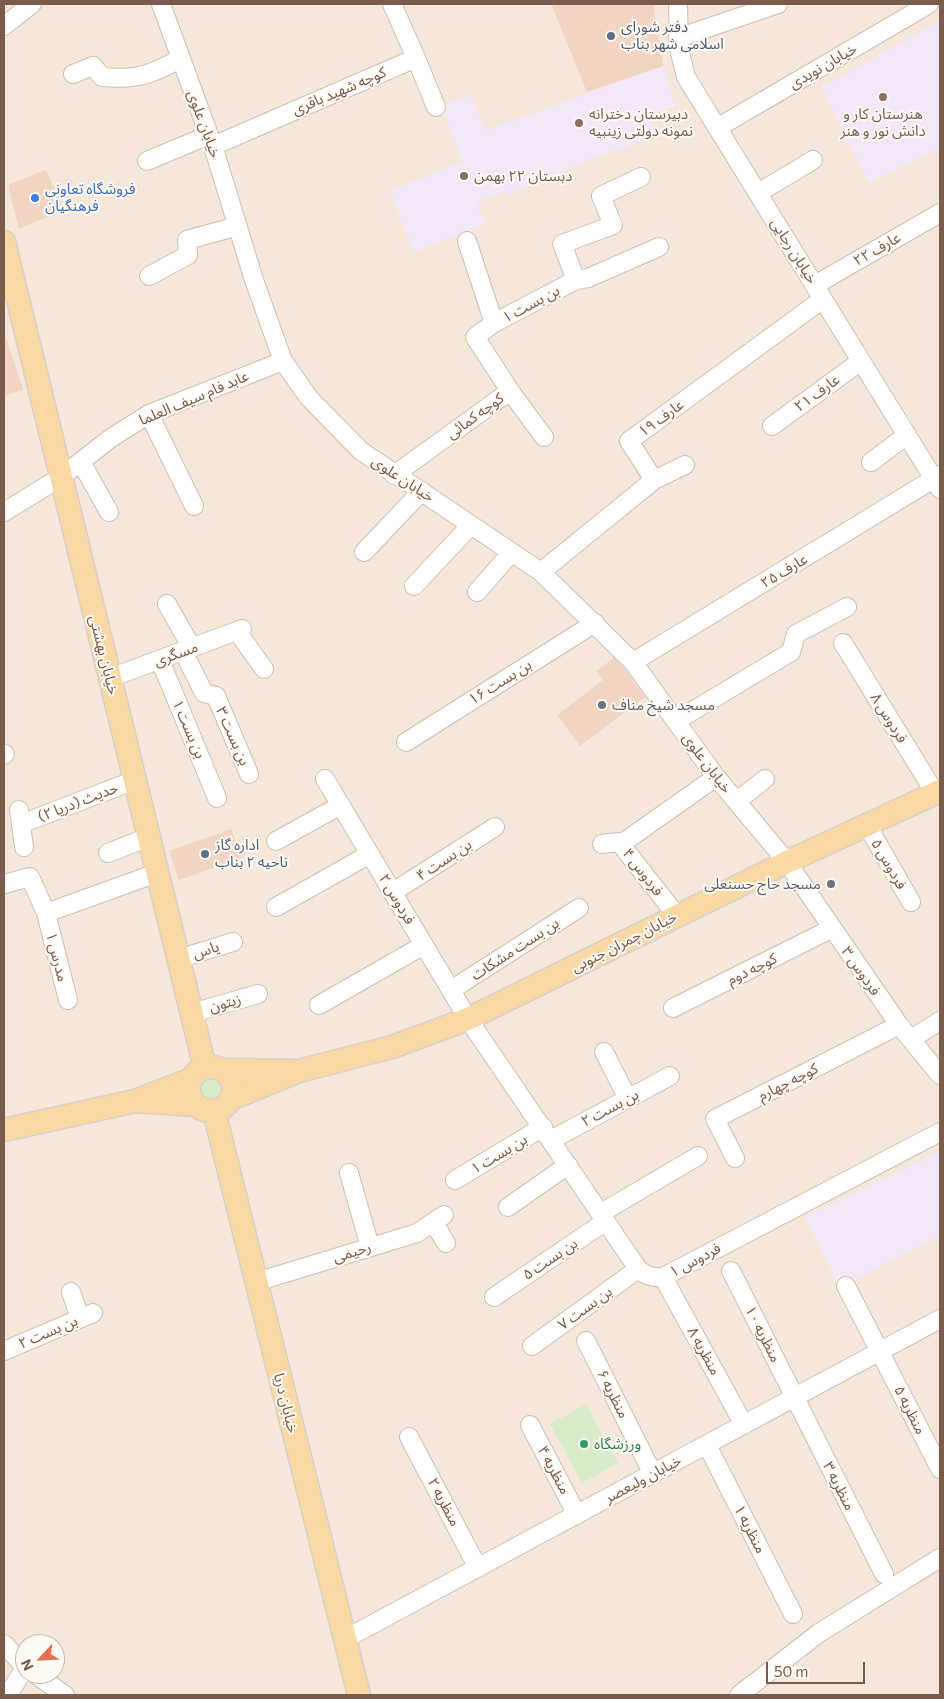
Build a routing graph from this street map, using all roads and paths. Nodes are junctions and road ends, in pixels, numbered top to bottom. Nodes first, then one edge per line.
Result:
1 (32, 4) edge
2 (161, 4) edge
3 (392, 4) edge
4 (678, 4) edge
5 (778, 4) edge
6 (929, 4) edge
7 (4, 26) edge
8 (678, 38) junction
9 (416, 58) junction
10 (180, 59) junction
11 (73, 74) dead end
12 (436, 107) dead end
13 (717, 128) junction
14 (211, 140) junction
15 (813, 160) dead end
16 (147, 161) dead end
17 (641, 177) dead end
18 (758, 193) junction
19 (940, 213) edge
20 (238, 226) junction
21 (467, 241) dead end
22 (4, 242) edge
23 (659, 247) dead end
24 (149, 276) dead end
25 (576, 280) junction
26 (819, 292) junction
27 (494, 323) junction
28 (861, 360) junction
29 (283, 361) junction
30 (510, 391) junction
31 (149, 414) junction
32 (772, 426) dead end
33 (907, 435) junction
34 (544, 437) dead end
35 (81, 462) junction
36 (871, 462) dead end
37 (685, 465) dead end
38 (394, 476) junction
39 (61, 477) junction
40 (654, 480) junction
41 (938, 481) edge
42 (422, 491) junction
43 (194, 506) dead end
44 (4, 512) edge
45 (109, 512) dead end
46 (471, 525) junction
47 (364, 552) dead end
48 (511, 553) junction
49 (541, 572) junction
50 (414, 586) dead end
51 (477, 592) dead end
52 (167, 604) dead end
53 (847, 607) dead end
54 (595, 623) junction
55 (843, 643) dead end
56 (188, 650) junction
57 (160, 660) junction
58 (633, 662) junction
59 (264, 669) dead end
60 (110, 678) junction
61 (676, 721) junction
62 (406, 742) dead end
63 (249, 774) dead end
64 (716, 778) junction
65 (325, 779) dead end
66 (765, 779) dead end
67 (135, 780) junction
68 (938, 792) edge
69 (217, 798) dead end
70 (736, 801) junction
71 (341, 805) junction
72 (867, 825) junction
73 (495, 827) dead end
74 (149, 837) junction
75 (276, 841) dead end
76 (602, 844) dead end
77 (621, 844) junction
78 (24, 847) dead end
79 (108, 853) dead end
80 (370, 854) junction
81 (787, 862) junction
82 (157, 873) junction
83 (4, 884) edge
84 (393, 892) junction
85 (911, 902) dead end
86 (276, 907) dead end
87 (579, 908) dead end
88 (46, 913) junction
89 (677, 916) junction
90 (831, 929) junction
91 (233, 942) dead end
92 (424, 945) junction
93 (178, 959) junction
94 (451, 990) junction
95 (258, 994) dead end
96 (68, 1000) dead end
97 (319, 1005) dead end
98 (673, 1008) dead end
99 (192, 1013) junction
100 (468, 1019) junction
101 (940, 1021) edge
102 (899, 1025) junction
103 (911, 1039) junction
104 (604, 1052) dead end
105 (299, 1071) junction
106 (206, 1073) junction
107 (940, 1075) edge
108 (670, 1076) dead end
109 (628, 1099) junction
110 (136, 1101) junction
111 (213, 1105) junction
112 (4, 1130) edge
113 (940, 1132) edge
114 (547, 1134) junction
115 (698, 1156) dead end
116 (735, 1158) dead end
117 (568, 1165) junction
118 (349, 1173) dead end
119 (455, 1180) dead end
120 (508, 1207) dead end
121 (603, 1217) junction
122 (446, 1243) dead end
123 (370, 1247) junction
124 (638, 1270) junction
125 (731, 1271) dead end
126 (663, 1277) junction
127 (256, 1282) junction
128 (846, 1286) dead end
129 (71, 1292) dead end
130 (494, 1297) dead end
131 (940, 1319) edge
132 (586, 1341) dead end
133 (532, 1346) dead end
134 (4, 1351) edge
135 (880, 1352) junction
136 (795, 1397) junction
137 (530, 1425) dead end
138 (744, 1425) junction
139 (409, 1437) dead end
140 (707, 1445) junction
141 (940, 1468) edge
142 (653, 1474) junction
143 (577, 1514) junction
144 (940, 1558) edge
145 (478, 1568) junction
146 (884, 1574) dead end
147 (793, 1614) dead end
148 (345, 1640) junction
149 (4, 1644) edge
150 (15, 1657) edge
151 (15, 1684) edge
152 (49, 1684) edge
153 (8, 1695) edge
154 (65, 1695) edge
155 (359, 1695) edge
156 (739, 1695) edge

1 - 7 street
2 - 10 street, خیابان علوی
3 - 9 street
4 - 8 street, خیابان رجایی
5 - 8 street
6 - 13 street, خیابان نویدی
8 - 13 street, خیابان رجایی
9 - 12 street
9 - 14 street, کوچه شهید باقری
10 - 11 street
10 - 14 street, خیابان علوی
13 - 18 street, خیابان رجایی
14 - 16 street, کوچه شهید باقری
14 - 20 street, خیابان علوی
15 - 18 street
17 - 25 street, بن بست ۱
18 - 26 street, خیابان رجایی
19 - 26 street, عارف ۲۲
20 - 24 street
20 - 29 street, خیابان علوی
21 - 27 street
22 - 39 main road, خیابان بهشتی
23 - 25 street
25 - 27 street, بن بست ۱
26 - 28 street, خیابان رجایی
26 - 40 street, عارف ۱۹
27 - 30 street, بن بست ۱
28 - 32 street, عارف ۲۱
28 - 33 street, خیابان رجایی
29 - 31 street, عابد فام سیف العلما
29 - 38 street, خیابان علوی
30 - 34 street, کوچه کمائی
30 - 38 street, کوچه کمائی
31 - 35 street, عابد فام سیف العلما
31 - 43 street
33 - 36 street
33 - 41 street, خیابان رجایی
35 - 39 street, عابد فام سیف العلما
35 - 45 street
37 - 40 street
38 - 42 street, خیابان علوی
39 - 44 street, عابد فام سیف العلما
39 - 60 main road, خیابان بهشتی
40 - 49 street
41 - 58 street, عارف ۲۵
42 - 46 street, خیابان علوی
42 - 47 street
46 - 48 street, خیابان علوی
46 - 50 street
48 - 49 street, خیابان علوی
48 - 51 street
49 - 54 street, خیابان علوی
52 - 56 street
53 - 61 street
54 - 58 street, خیابان علوی
54 - 62 street, بن بست ۱۶
55 - 68 street, فردوس ۸
56 - 57 street, مسگری
56 - 59 street, مسگری
56 - 63 street, بن بست ۳
57 - 60 street, مسگری
57 - 69 street, بن بست ۱
58 - 61 street, خیابان علوی
60 - 67 main road, خیابان بهشتی
61 - 64 street, خیابان علوی
64 - 70 street, خیابان علوی
64 - 77 street
65 - 71 street, فردوس ۲
66 - 70 street
67 - 74 main road, خیابان بهشتی
67 - 78 street, حدیث (دریا ۲)
68 - 72 main road, خیابان چمران جنوبی
70 - 81 street, خیابان علوی
71 - 75 street
71 - 80 street, فردوس ۲
72 - 81 main road, خیابان چمران جنوبی
72 - 85 street, فردوس ۵
73 - 84 street, بن بست ۴
74 - 79 street
74 - 82 main road, خیابان بهشتی
76 - 77 street, فردوس ۴
77 - 89 street, فردوس ۴
80 - 84 street, فردوس ۲
80 - 86 street
81 - 89 main road, خیابان چمران جنوبی
81 - 90 street, فردوس ۳
82 - 88 street
82 - 93 main road, خیابان بهشتی
83 - 88 street, مدرس ۱
84 - 92 street, فردوس ۲
87 - 94 street, بن بست مشکات
88 - 96 street, مدرس ۱
89 - 100 main road, خیابان چمران جنوبی
90 - 98 street, کوچه دوم
90 - 102 street, فردوس ۳
91 - 93 street, یاس
92 - 94 street, فردوس ۲
92 - 97 street
93 - 99 main road, خیابان بهشتی
94 - 100 street, فردوس ۲
95 - 99 street, زیتون
99 - 106 main road, خیابان بهشتی
100 - 105 main road, خیابان چمران جنوبی
100 - 114 street
101 - 103 street
102 - 103 street, فردوس ۳
102 - 116 street, کوچه چهارم
103 - 107 street, فردوس ۳
104 - 109 street
105 - 106 main road, خیابان چمران جنوبی
105 - 111 main road, خیابان چمران جنوبی
106 - 110 main road
106 - 111 main road
106 - 111 main road
108 - 109 street, بن بست ۲
109 - 114 street, بن بست ۲
110 - 111 main road
110 - 112 main road
111 - 127 main road, خیابان دریا
113 - 126 street, فردوس ۱
114 - 117 street
114 - 119 street, بن بست ۱
115 - 121 street
117 - 120 street
117 - 121 street
118 - 123 street
121 - 124 street
121 - 130 street, بن بست ۵
122 - 123 street, رحیمی
123 - 127 street, رحیمی
124 - 126 street, فردوس ۱
124 - 133 street, بن بست ۷
125 - 136 street, منظریه ۱۰
126 - 138 street, منظریه ۸
127 - 148 main road, خیابان دریا
128 - 135 street, منظریه ۵
129 - 134 street, بن بست ۲
131 - 135 street, خیابان ولیعصر
132 - 142 street, منظریه ۶
135 - 136 street, خیابان ولیعصر
135 - 141 street, منظریه ۵
136 - 138 street, خیابان ولیعصر
136 - 146 street, منظریه ۳
137 - 143 street, منظریه ۴
138 - 140 street, خیابان ولیعصر
139 - 145 street, منظریه ۲
140 - 142 street, خیابان ولیعصر
140 - 147 street, منظریه ۱
142 - 143 street, خیابان ولیعصر
143 - 145 street, خیابان ولیعصر
144 - 156 street
145 - 148 street, خیابان ولیعصر
148 - 155 main road, خیابان دریا
149 - 150 street
151 - 153 street
152 - 154 street

